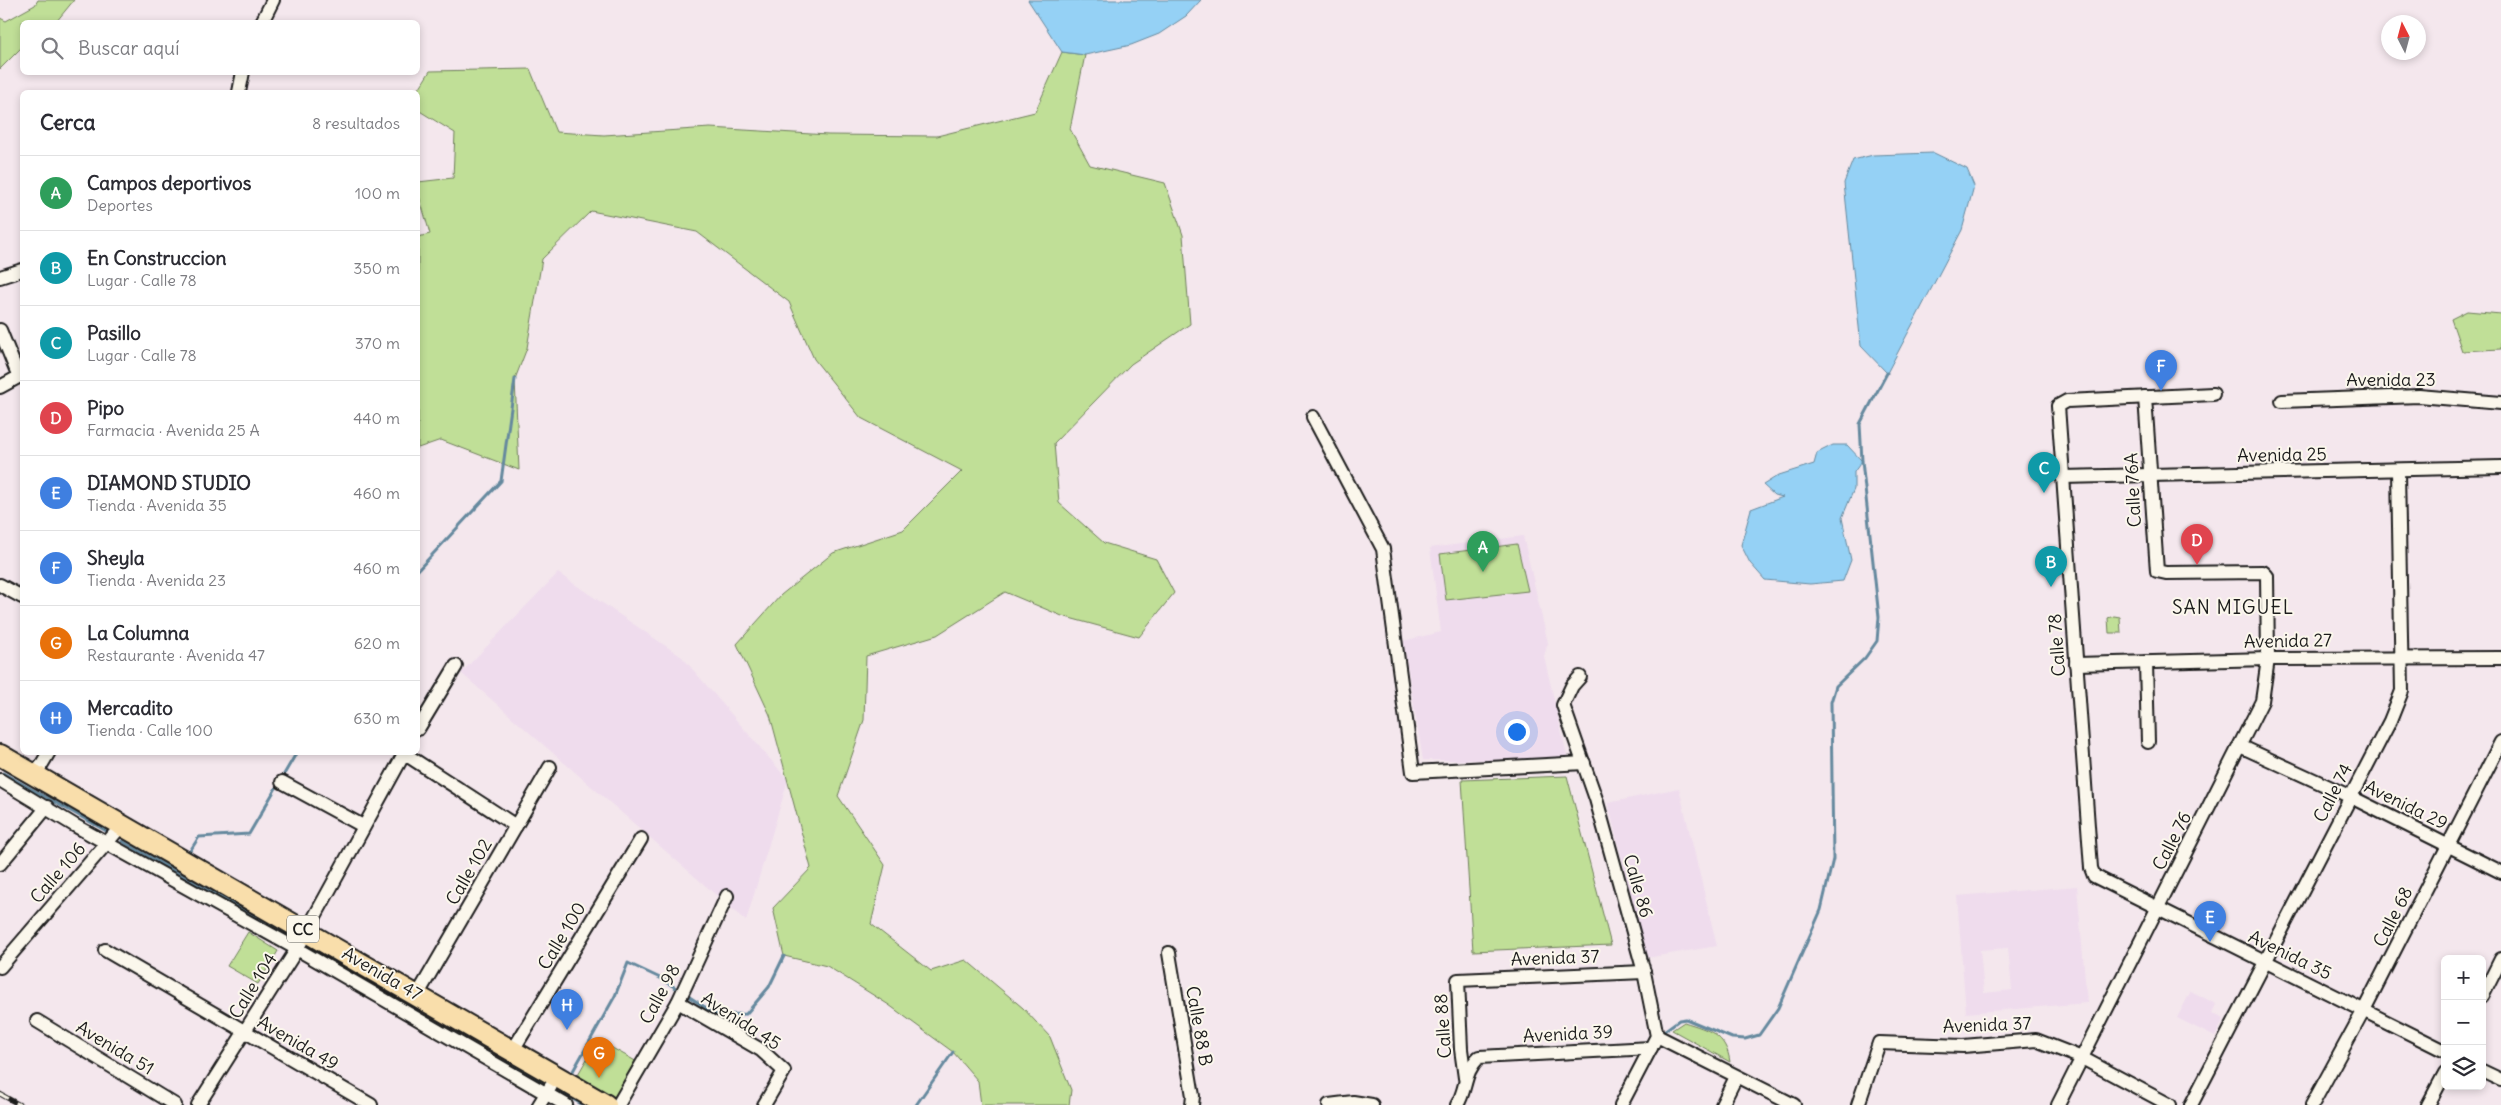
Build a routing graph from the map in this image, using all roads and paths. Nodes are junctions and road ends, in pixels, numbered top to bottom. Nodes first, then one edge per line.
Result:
1 (273, 0) edge
2 (263, 20) edge
3 (242, 75) edge
4 (239, 90) edge
5 (20, 271) edge
6 (0, 277) edge
7 (0, 330) edge
8 (20, 374) edge
9 (20, 377) edge
10 (0, 387) edge
11 (2213, 394) dead end
12 (2145, 397) junction
13 (2282, 401) dead end
14 (2501, 403) edge
15 (1313, 417) dead end
16 (2501, 467) edge
17 (2398, 471) junction
18 (2149, 474) junction
19 (2062, 477) junction
20 (2268, 580) joint
21 (0, 585) edge
22 (20, 596) edge
23 (2402, 657) junction
24 (2501, 658) edge
25 (2268, 659) junction
26 (2146, 662) junction
27 (2076, 664) junction
28 (456, 666) dead end
29 (1580, 677) dead end
30 (420, 725) edge
31 (2148, 742) dead end
32 (2501, 742) edge
33 (2240, 746) junction
34 (47, 755) edge
35 (404, 755) edge
36 (408, 755) edge
37 (0, 756) edge
38 (1584, 763) junction
39 (550, 768) dead end
40 (36, 774) junction
41 (0, 780) edge
42 (282, 782) dead end
43 (2351, 797) junction
44 (47, 807) junction
45 (122, 824) junction
46 (363, 826) junction
47 (516, 826) junction
48 (641, 839) dead end
49 (107, 843) junction
50 (2449, 846) junction
51 (0, 864) edge
52 (2501, 872) edge
53 (2094, 876) joint
54 (727, 896) dead end
55 (2156, 908) junction
56 (301, 940) junction
57 (105, 950) dead end
58 (1169, 953) dead end
59 (2501, 959) edge
60 (2265, 962) junction
61 (0, 967) edge
62 (1644, 972) junction
63 (1467, 978) joint
64 (2486, 989) edge
65 (418, 994) junction
66 (678, 1002) junction
67 (2364, 1010) junction
68 (37, 1021) dead end
69 (464, 1022) junction
70 (244, 1033) junction
71 (1657, 1036) junction
72 (453, 1040) junction
73 (1651, 1048) junction
74 (2441, 1049) edge
75 (513, 1050) junction
76 (1487, 1056) joint
77 (2082, 1058) junction
78 (2486, 1072) edge
79 (1736, 1077) junction
80 (1465, 1078) junction
81 (2501, 1080) edge
82 (2441, 1081) edge
83 (551, 1085) junction
84 (175, 1105) edge
85 (198, 1105) edge
86 (370, 1105) edge
87 (539, 1105) edge
88 (566, 1105) edge
89 (606, 1105) edge
90 (618, 1105) edge
91 (764, 1105) edge
92 (1192, 1105) edge
93 (1329, 1105) edge
94 (1372, 1105) edge
95 (1457, 1105) edge
96 (1621, 1105) edge
97 (1722, 1105) edge
98 (1794, 1105) edge
99 (1858, 1105) edge
100 (2058, 1105) edge
101 (2170, 1105) edge
102 (2191, 1105) edge
103 (2312, 1105) edge
104 (2428, 1105) edge

1 - 2 street
3 - 4 street
5 - 6 street
7 - 8 street
9 - 10 street
11 - 12 street
12 - 18 street, Calle 76A
12 - 19 street, Calle 78
13 - 14 street, Avenida 23
15 - 38 street
16 - 17 street, Avenida 25
17 - 18 street, Avenida 25
17 - 23 street, Calle 74
18 - 19 street, Avenida 25
18 - 20 street, Calle 76A
19 - 27 street, Calle 78
20 - 25 street, Calle 76
21 - 22 street
23 - 24 street, Avenida 27
23 - 25 street, Avenida 27
23 - 43 street, Calle 74
25 - 26 street, Avenida 27
25 - 33 street, Calle 76
26 - 27 street, Avenida 27
26 - 31 street
27 - 53 street, Calle 78
28 - 30 street
29 - 38 street, Calle 86
32 - 50 street, Calle 68
33 - 43 street, Avenida 29
33 - 55 street, Calle 76
34 - 40 street
35 - 46 street, Calle 104
36 - 47 street
37 - 40 main road, Avenida 47 / CC
38 - 62 street, Calle 86
39 - 47 street, Calle 102
40 - 45 main road, Avenida 47 / CC
41 - 44 street, Avenida 47
42 - 46 street
43 - 50 street, Avenida 29
43 - 60 street, Calle 74
44 - 49 street, Avenida 47
44 - 51 street
45 - 49 street, Calle 106
45 - 56 main road, Avenida 47 / CC
46 - 56 street, Calle 104
47 - 65 street, Calle 102
48 - 75 street, Calle 100
49 - 56 street, Avenida 47
49 - 61 street, Calle 106
50 - 52 street, Avenida 29
50 - 67 street, Calle 68
53 - 55 street, Avenida 35
54 - 66 street, Calle 98
55 - 60 street, Avenida 35
55 - 77 street, Calle 76
56 - 65 main road, Avenida 47 / CC
56 - 70 street, Calle 104
56 - 72 street, Avenida 47
57 - 70 street, Avenida 49
58 - 92 street, Calle 88 B
59 - 64 street
60 - 67 street, Avenida 35
60 - 102 street, Calle 74
62 - 63 street, Avenida 37
62 - 71 street, Calle 86
63 - 80 street, Calle 88
65 - 69 main road, Avenida 47 / CC
66 - 90 street, Calle 98
66 - 91 street, Avenida 45
67 - 74 street, Avenida 35
67 - 103 street, Calle 68
68 - 84 street, Avenida 51
69 - 72 street
69 - 75 main road, Avenida 47 / CC
70 - 85 street, Calle 104
70 - 86 street, Avenida 49
71 - 73 street
71 - 79 street
72 - 83 street, Avenida 47
73 - 76 street, Avenida 39
73 - 96 street
75 - 83 main road, Avenida 47 / CC
76 - 80 street, Calle 88
77 - 99 street, Avenida 37
77 - 100 street, Calle 76
77 - 101 street, Avenida 37
78 - 81 street
79 - 97 street
79 - 98 street
80 - 95 street, Calle 88
82 - 104 street
83 - 87 street
83 - 88 street, Avenida 47
83 - 89 main road, Avenida 47 / CC
93 - 94 street

